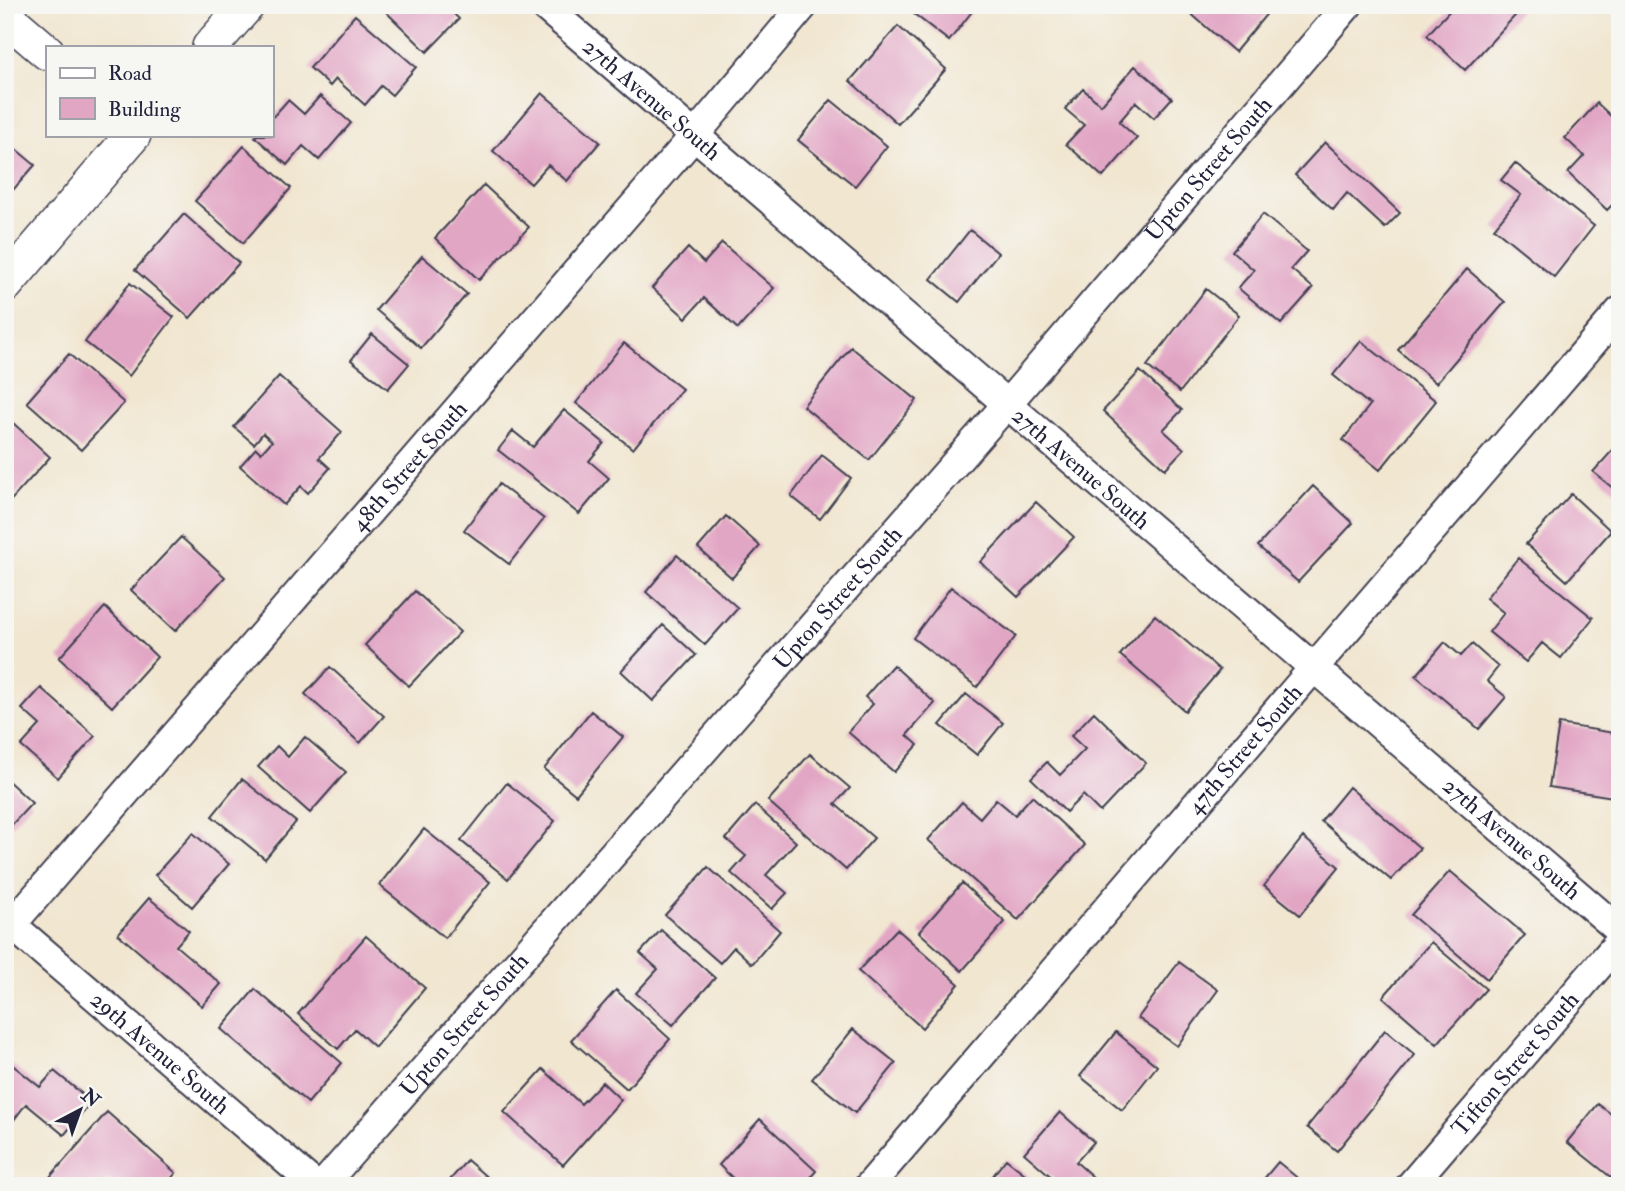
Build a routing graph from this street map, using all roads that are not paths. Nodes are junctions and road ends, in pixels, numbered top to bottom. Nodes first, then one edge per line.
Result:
1 (247, 5) edge
2 (543, 5) edge
3 (804, 5) edge
4 (1348, 5) edge
5 (5, 16) edge
6 (211, 46) edge
7 (46, 51) edge
8 (695, 135) junction
9 (132, 136) edge
10 (5, 285) edge
11 (1620, 311) edge
12 (1007, 404) junction
13 (1313, 670) junction
14 (8, 922) edge
15 (1620, 931) edge
16 (1620, 941) edge
17 (316, 1186) edge
18 (322, 1186) edge
19 (869, 1186) edge
20 (1410, 1186) edge

1 - 6 street
2 - 8 street, 27th Avenue South
3 - 8 street, 48th Street South
4 - 12 street, Upton Street South
5 - 7 street
8 - 12 street, 27th Avenue South
8 - 14 street, 48th Street South
9 - 10 street
11 - 13 street, 47th Street South
12 - 13 street, 27th Avenue South
12 - 18 street, Upton Street South
13 - 15 street, 27th Avenue South
13 - 19 street, 47th Street South
14 - 17 street, 29th Avenue South
16 - 20 street, Tifton Street South

